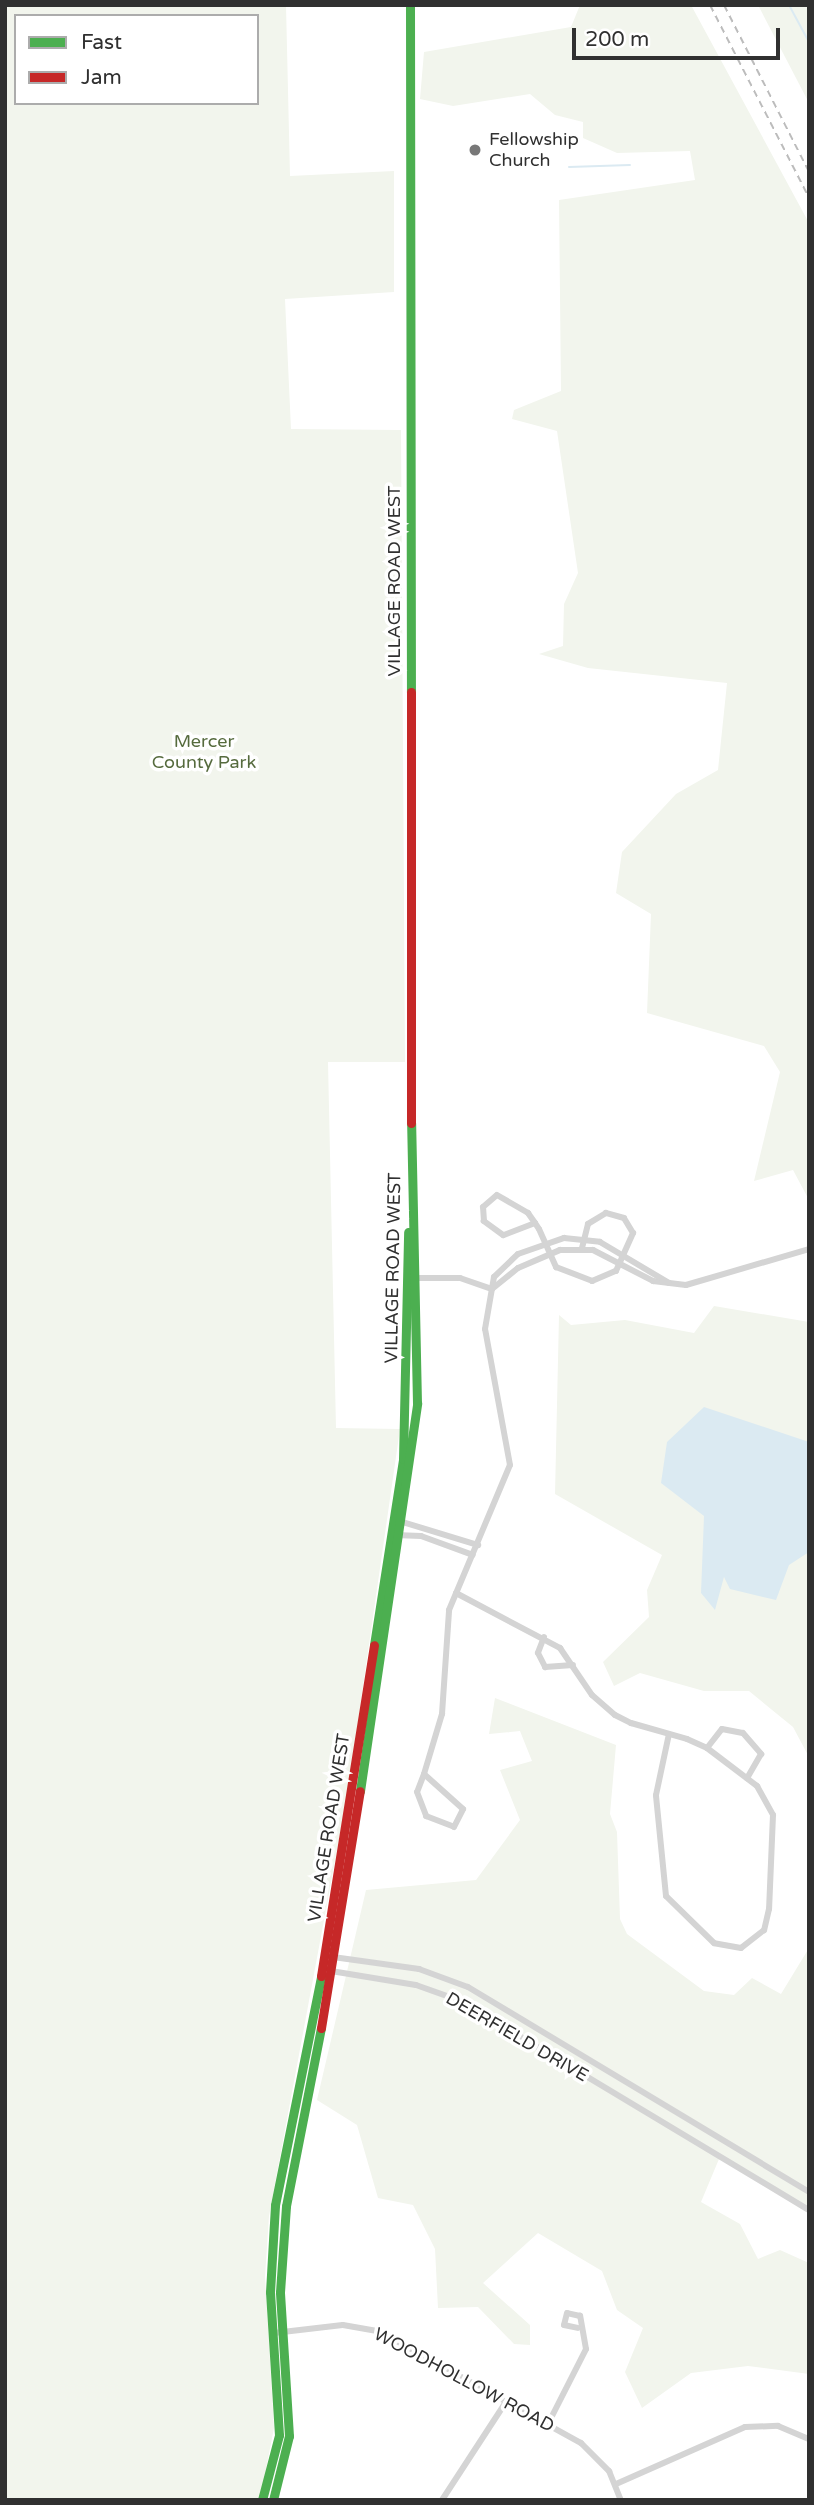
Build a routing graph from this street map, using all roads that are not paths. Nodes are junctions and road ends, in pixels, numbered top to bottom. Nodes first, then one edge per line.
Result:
1 (410, 5) edge
2 (535, 1223) junction
3 (583, 1239) junction
4 (545, 1243) junction
5 (582, 1248) junction
6 (809, 1249) edge
7 (548, 1253) junction
8 (625, 1256) junction
9 (621, 1264) junction
10 (411, 1278) junction
11 (669, 1283) junction
12 (492, 1289) junction
13 (397, 1521) junction
14 (395, 1535) junction
15 (478, 1545) junction
16 (473, 1555) junction
17 (456, 1593) junction
18 (544, 1637) junction
19 (573, 1665) junction
20 (669, 1734) junction
21 (707, 1748) junction
22 (424, 1774) junction
23 (747, 1778) junction
24 (336, 1956) junction
25 (324, 1963) junction
26 (333, 1972) junction
27 (809, 2192) edge
28 (809, 2210) edge
29 (578, 2328) dead end
30 (279, 2332) junction
31 (506, 2402) junction
32 (548, 2424) junction
33 (809, 2439) edge
34 (616, 2484) junction
35 (262, 2500) edge
36 (273, 2500) edge
37 (442, 2500) edge
38 (621, 2500) edge

1 - 10 main road, VILLAGE ROAD WEST
2 - 2 street
2 - 4 street
3 - 4 street
3 - 5 street
3 - 8 street
3 - 8 street
4 - 7 street
4 - 12 street
5 - 7 street
5 - 9 street
6 - 11 street
7 - 9 street
7 - 12 street
8 - 9 street
8 - 11 street
9 - 11 street
10 - 12 street
10 - 13 main road, VILLAGE ROAD WEST
12 - 15 street
13 - 14 main road, VILLAGE ROAD WEST
13 - 15 street
14 - 16 street
14 - 24 main road, VILLAGE ROAD WEST
14 - 25 main road, VILLAGE ROAD WEST
15 - 16 street
16 - 17 street
17 - 18 street
17 - 22 street
18 - 19 street
18 - 19 street
19 - 20 street
20 - 21 street
20 - 23 street
21 - 23 street
21 - 23 street
22 - 22 street
24 - 25 street
24 - 26 main road, VILLAGE ROAD WEST
24 - 27 street, DEERFIELD DRIVE
25 - 26 street
25 - 30 main road, VILLAGE ROAD WEST
26 - 28 street, DEERFIELD DRIVE
26 - 30 main road, VILLAGE ROAD WEST
29 - 32 street
30 - 31 street, WOODHOLLOW ROAD
30 - 35 main road, VILLAGE ROAD WEST
30 - 36 main road, VILLAGE ROAD WEST
31 - 32 street, WOODHOLLOW ROAD
31 - 37 street
32 - 34 street, WOODHOLLOW ROAD
33 - 34 street
34 - 38 street, WOODHOLLOW ROAD

